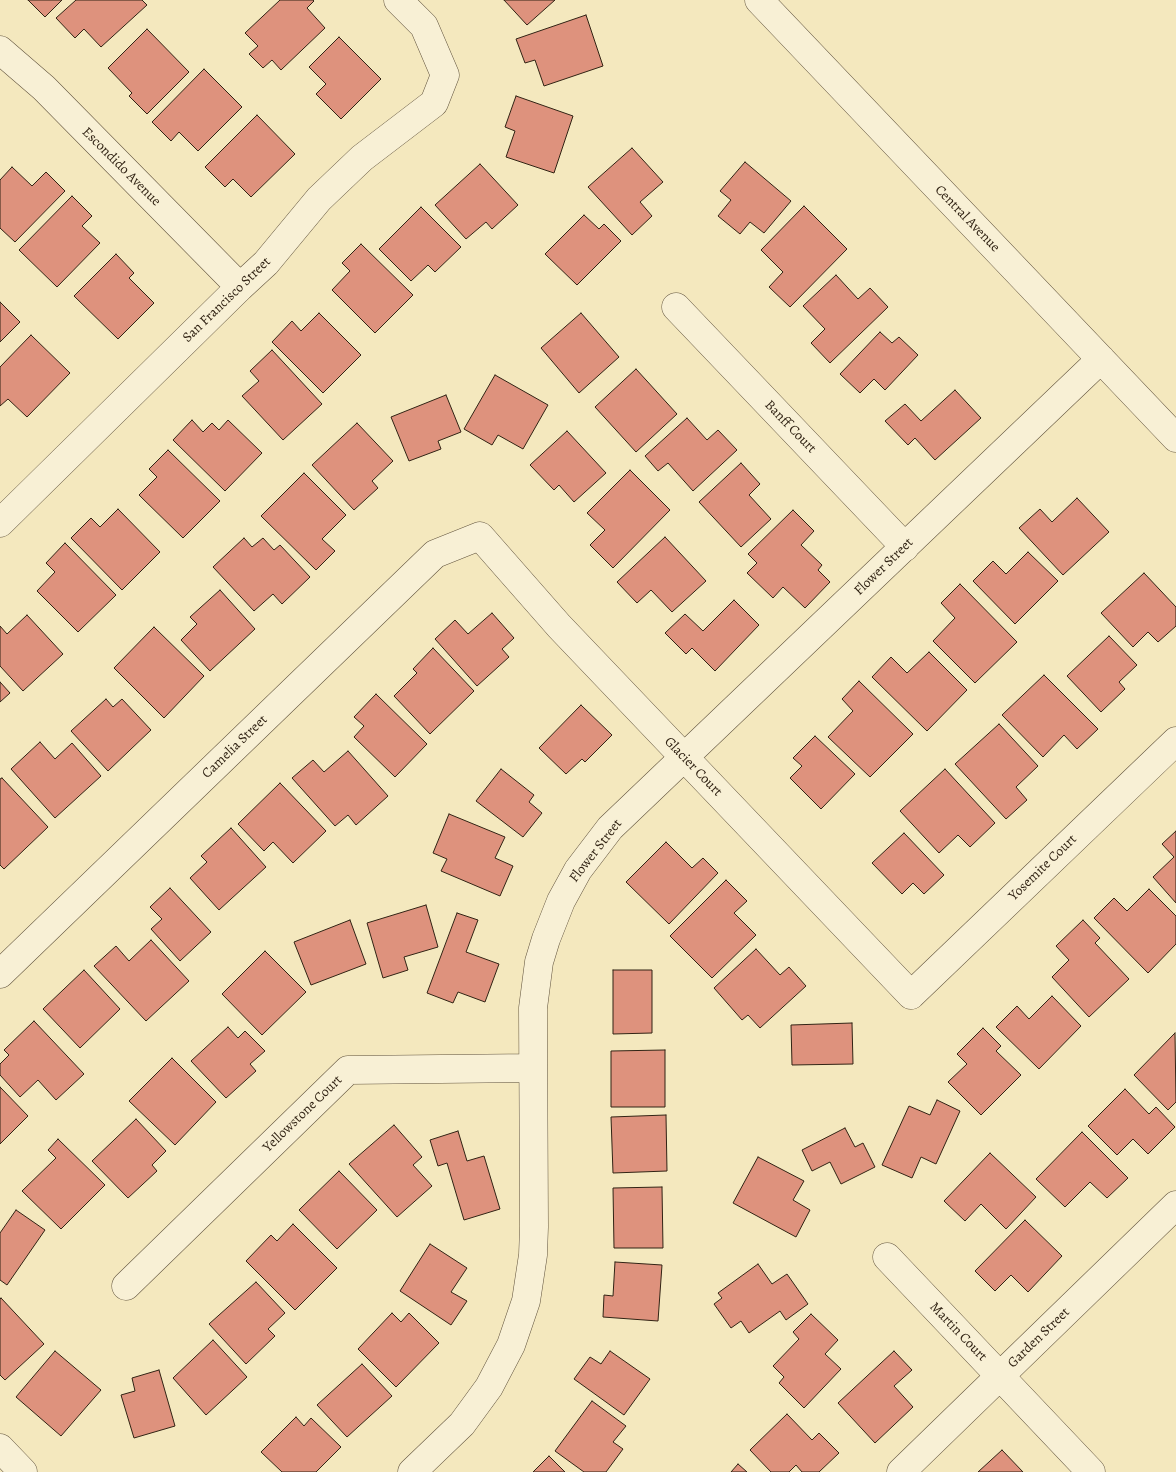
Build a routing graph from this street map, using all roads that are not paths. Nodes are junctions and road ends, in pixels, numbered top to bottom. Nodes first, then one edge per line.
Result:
1 (398, 0) edge
2 (759, 0) edge
3 (0, 50) edge
4 (240, 287) junction
5 (676, 307) dead end
6 (1101, 359) junction
7 (1176, 438) edge
8 (6, 506) edge
9 (480, 536) joint
10 (904, 547) junction
11 (1176, 741) edge
12 (684, 757) junction
13 (0, 974) edge
14 (911, 995) joint
15 (532, 1068) junction
16 (1176, 1205) edge
17 (887, 1257) dead end
18 (126, 1286) dead end
19 (1000, 1376) junction
20 (0, 1448) edge
21 (23, 1472) edge
22 (412, 1472) edge
23 (902, 1472) edge
24 (1091, 1472) edge

1 - 4 street, San Francisco Street
2 - 6 street, Central Avenue
3 - 4 street, Escondido Avenue
4 - 8 street, San Francisco Street
5 - 10 street, Banff Court
6 - 7 street, Central Avenue
6 - 10 street, Flower Street
9 - 12 street, Glacier Court
9 - 13 street, Camelia Street
10 - 12 street, Flower Street
11 - 14 street, Yosemite Court
12 - 14 street, Glacier Court
12 - 15 street, Flower Street
15 - 18 street, Yellowstone Court
15 - 22 street, Flower Street
16 - 19 street, Garden Street
17 - 19 street, Martin Court
19 - 23 street, Garden Street
19 - 24 street, Martin Court
20 - 21 street

